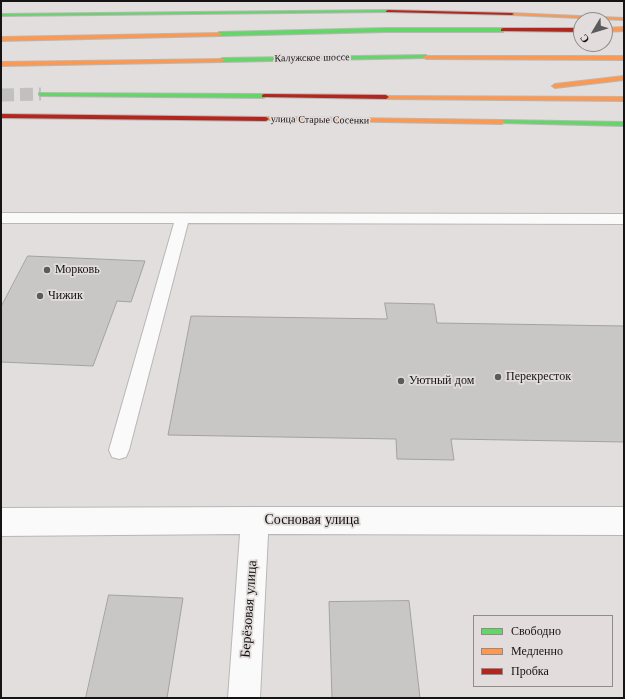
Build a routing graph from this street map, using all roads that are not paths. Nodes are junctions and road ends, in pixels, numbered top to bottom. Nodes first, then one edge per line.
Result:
1 (1, 14) edge
2 (624, 19) edge
3 (624, 29) edge
4 (573, 30) edge
5 (613, 30) edge
6 (1, 39) edge
7 (624, 58) edge
8 (1, 64) edge
9 (624, 78) edge
10 (41, 94) tunnel mouth
11 (468, 98) junction
12 (624, 99) edge
13 (1, 117) edge
14 (624, 124) edge
15 (1, 218) edge
16 (182, 219) junction
17 (624, 219) edge
18 (119, 450) dead end
19 (255, 520) junction
20 (1, 522) edge
21 (624, 522) edge
22 (244, 698) edge

1 - 2 main road
3 - 5 main road
4 - 6 main road
7 - 8 main road, Калужское шоссе
9 - 11 main road
10 - 11 main road
11 - 12 main road
13 - 14 main road, улица Старые Сосенки
15 - 16 lane
16 - 17 lane
16 - 18 lane
19 - 20 street, Сосновая улица
19 - 21 street, Сосновая улица
19 - 22 street, Берёзовая улица

